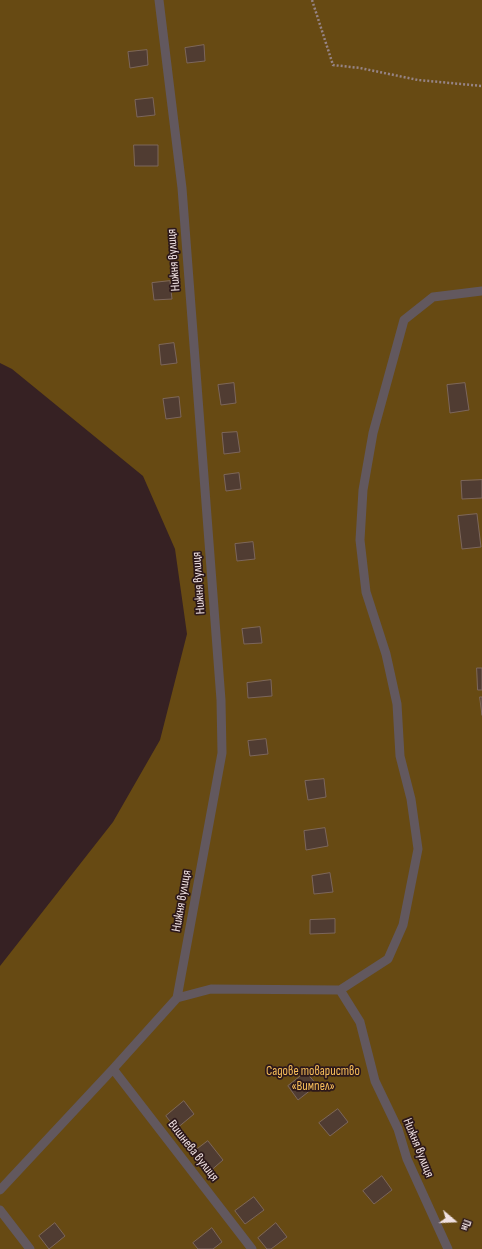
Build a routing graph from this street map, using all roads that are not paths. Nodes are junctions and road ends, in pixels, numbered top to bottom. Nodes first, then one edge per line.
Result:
1 (159, 0) edge
2 (482, 291) edge
3 (340, 990) junction
4 (177, 998) junction
5 (113, 1069) junction
6 (0, 1190) edge
7 (0, 1210) edge
8 (30, 1249) edge
9 (252, 1249) edge
10 (448, 1249) edge

1 - 4 lane, Нижня вулиця
2 - 3 lane
3 - 4 lane
3 - 10 lane, Нижня вулиця
4 - 5 lane
5 - 6 lane
5 - 9 lane, Вишнева вулиця
7 - 8 lane

